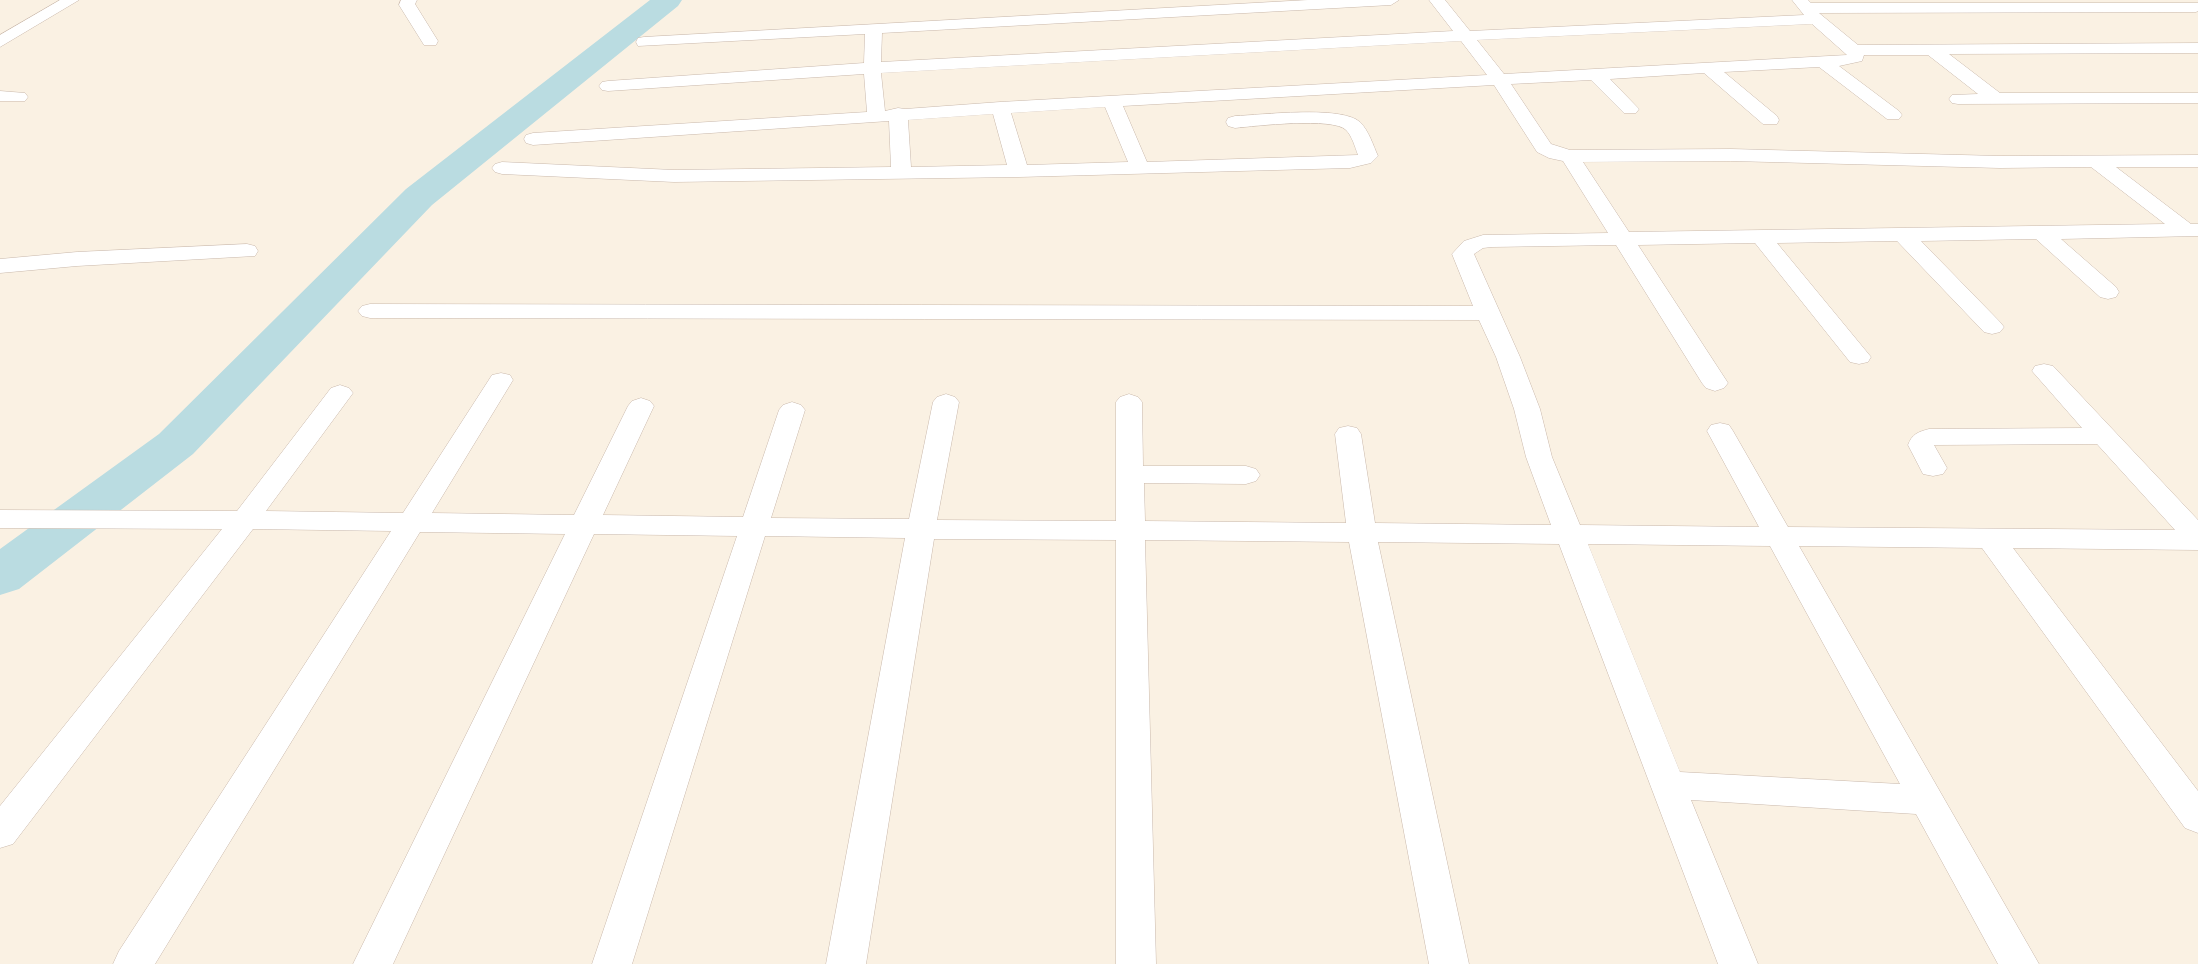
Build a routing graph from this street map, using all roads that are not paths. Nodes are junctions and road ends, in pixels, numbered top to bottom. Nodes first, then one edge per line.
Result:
1 (71, 0) edge
2 (409, 0) edge
3 (1391, 0) edge
4 (1437, 0) edge
5 (2195, 6) edge
6 (1808, 9) edge
7 (874, 28) junction
8 (0, 32) edge
9 (18, 32) junction
10 (1467, 36) junction
11 (430, 41) dead end
12 (0, 42) edge
13 (644, 42) dead end
14 (2198, 48) edge
15 (1854, 50) junction
16 (1933, 50) junction
17 (1823, 62) junction
18 (872, 68) junction
19 (1708, 68) junction
20 (1595, 74) junction
21 (1499, 79) junction
22 (608, 86) dead end
23 (1222, 94) junction
24 (0, 96) edge
25 (19, 97) dead end
26 (2198, 98) edge
27 (1958, 99) dead end
28 (1996, 99) junction
29 (1112, 101) junction
30 (1000, 108) junction
31 (1630, 110) dead end
32 (898, 113) junction
33 (876, 115) junction
34 (1893, 115) dead end
35 (1770, 120) dead end
36 (533, 139) dead end
37 (1244, 144) junction
38 (1570, 156) junction
39 (2198, 161) edge
40 (2096, 162) junction
41 (502, 168) dead end
42 (1140, 168) junction
43 (1019, 171) junction
44 (901, 173) junction
45 (2193, 230) edge
46 (1903, 234) junction
47 (2042, 234) junction
48 (1621, 238) junction
49 (1762, 238) junction
50 (247, 251) dead end
51 (0, 266) edge
52 (2108, 292) dead end
53 (370, 311) dead end
54 (1487, 313) junction
55 (1992, 327) dead end
56 (1859, 356) dead end
57 (2044, 371) dead end
58 (501, 380) dead end
59 (1715, 383) dead end
60 (340, 394) dead end
61 (946, 402) dead end
62 (1128, 402) dead end
63 (641, 406) dead end
64 (792, 410) dead end
65 (1720, 431) dead end
66 (1348, 434) dead end
67 (2104, 436) junction
68 (1933, 468) dead end
69 (1130, 474) junction
70 (1246, 474) dead end
71 (9, 520) edge
72 (245, 520) junction
73 (410, 522) junction
74 (582, 525) junction
75 (755, 526) junction
76 (921, 529) junction
77 (1132, 530) junction
78 (1362, 533) junction
79 (1570, 535) junction
80 (1777, 536) junction
81 (1990, 538) junction
82 (2198, 539) edge
83 (1669, 785) junction
84 (1927, 800) junction
85 (2198, 818) edge
86 (0, 833) edge
87 (133, 964) edge
88 (373, 964) edge
89 (612, 964) edge
90 (846, 964) edge
91 (1136, 964) edge
92 (1449, 964) edge
93 (1738, 964) edge
94 (2019, 964) edge

1 - 9 street
2 - 11 street
3 - 7 street
4 - 10 street
5 - 6 street
6 - 10 street
6 - 15 street
7 - 13 street
7 - 18 street
8 - 9 street
9 - 12 street
10 - 18 street
10 - 21 street
14 - 16 street
15 - 16 street
15 - 17 street
16 - 28 street
17 - 19 street
17 - 34 street
18 - 22 street
18 - 33 street
19 - 20 street
19 - 35 street
20 - 21 street
20 - 31 street
21 - 23 street
21 - 38 street
23 - 29 street
23 - 37 street
24 - 25 street
26 - 28 street
27 - 28 street
29 - 30 street
29 - 42 street
30 - 32 street
30 - 43 street
32 - 33 street
32 - 44 street
33 - 36 street
37 - 37 street
37 - 42 street
38 - 40 street
38 - 48 street
39 - 40 street
40 - 45 street
41 - 44 street
42 - 43 street
43 - 44 street
45 - 47 street
46 - 47 street
46 - 49 street
46 - 55 street
47 - 52 street
48 - 49 street
48 - 54 street
48 - 59 street
49 - 56 street
50 - 51 street
53 - 54 street
54 - 79 street
57 - 67 street
58 - 73 street
60 - 72 street
61 - 76 street
62 - 69 street
63 - 74 street
64 - 75 street
65 - 80 street
66 - 78 street
67 - 68 street
67 - 82 street
69 - 70 street
69 - 77 street
71 - 72 street
72 - 73 street
72 - 86 street
73 - 74 street
73 - 87 street
74 - 75 street
74 - 88 street
75 - 76 street
75 - 89 street
76 - 77 street
76 - 90 street
77 - 78 street
77 - 91 street
78 - 79 street
78 - 92 street
79 - 80 street
79 - 83 street
80 - 81 street
80 - 84 street
81 - 82 street
81 - 85 street
83 - 84 street
83 - 93 street
84 - 94 street

